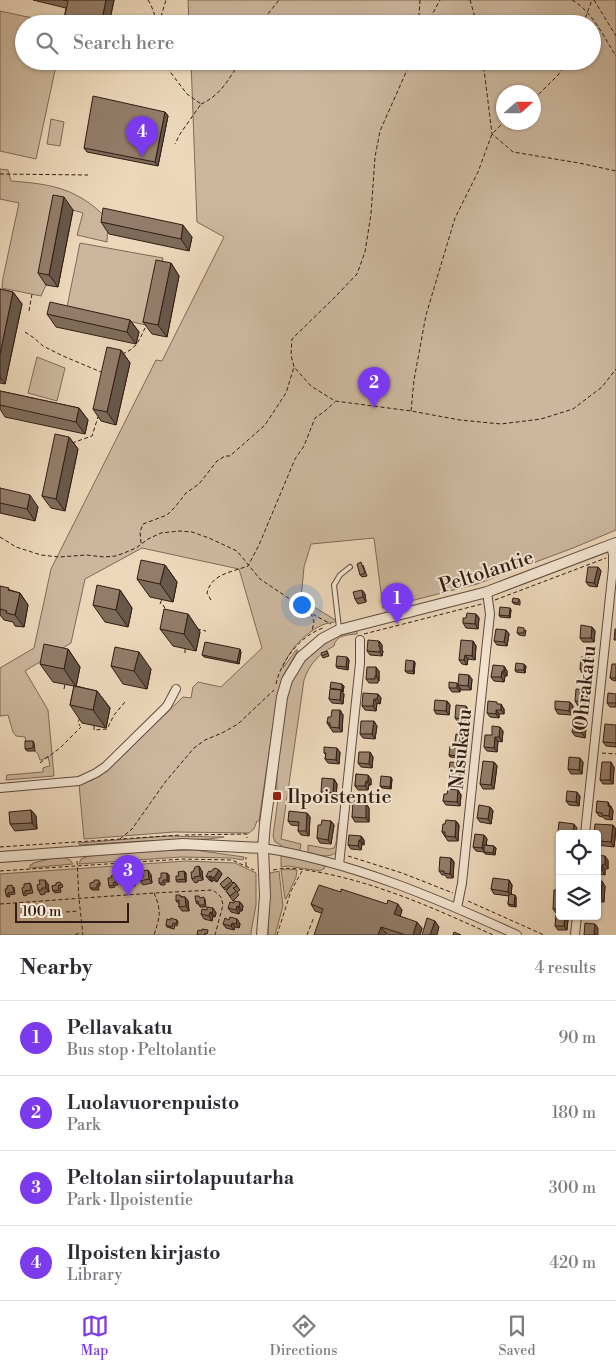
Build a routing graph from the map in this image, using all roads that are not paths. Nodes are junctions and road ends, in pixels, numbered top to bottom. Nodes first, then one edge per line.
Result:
1 (614, 544) edge
2 (350, 567) dead end
3 (487, 592) junction
4 (336, 627) junction
5 (360, 640) dead end
6 (176, 689) dead end
7 (0, 788) edge
8 (585, 830) edge
9 (264, 848) junction
10 (0, 857) edge
11 (339, 864) junction
12 (457, 908) junction
13 (577, 920) edge
14 (262, 935) edge
15 (517, 935) edge
16 (575, 935) edge

1 - 3 street, Peltolantie
1 - 8 street, Ohrakatu
2 - 4 lane
3 - 4 street, Peltolantie
3 - 12 street, Nisukatu
4 - 9 street, Peltolantie
5 - 11 street
6 - 7 street
9 - 10 street
9 - 11 street
9 - 14 street, Peltolantie
11 - 12 street
12 - 15 street
13 - 16 street

